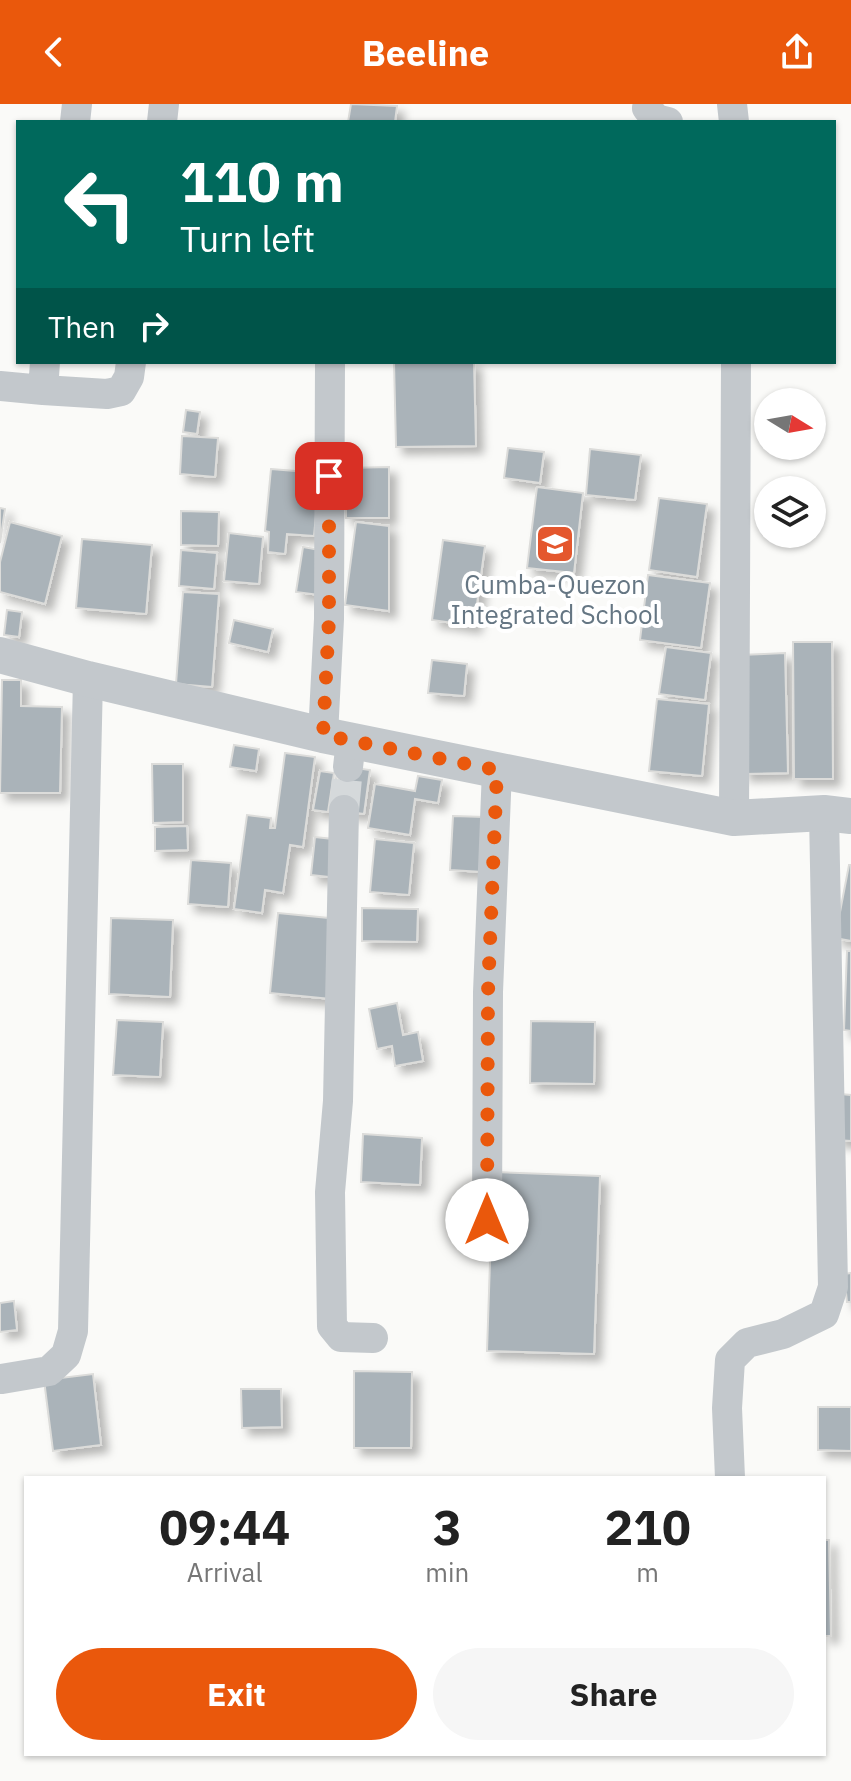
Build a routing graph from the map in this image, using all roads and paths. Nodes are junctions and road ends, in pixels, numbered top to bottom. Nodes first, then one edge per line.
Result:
1 (648, 104) edge
2 (660, 120) edge
3 (131, 364) edge
4 (330, 364) edge
5 (736, 364) edge
6 (44, 376) edge
7 (0, 386) edge
8 (0, 655) edge
9 (88, 679) junction
10 (341, 748) junction
11 (497, 770) junction
12 (344, 810) tunnel mouth
13 (837, 814) edge
14 (734, 818) junction
15 (487, 1220) dead end
16 (373, 1338) dead end
17 (2, 1379) edge
18 (730, 1476) edge

1 - 2 street
3 - 6 street
4 - 10 street
5 - 14 street
6 - 7 street
8 - 9 street
9 - 10 street
9 - 17 street
10 - 11 street
11 - 14 street
11 - 15 street
12 - 16 street
13 - 14 street
13 - 18 street

